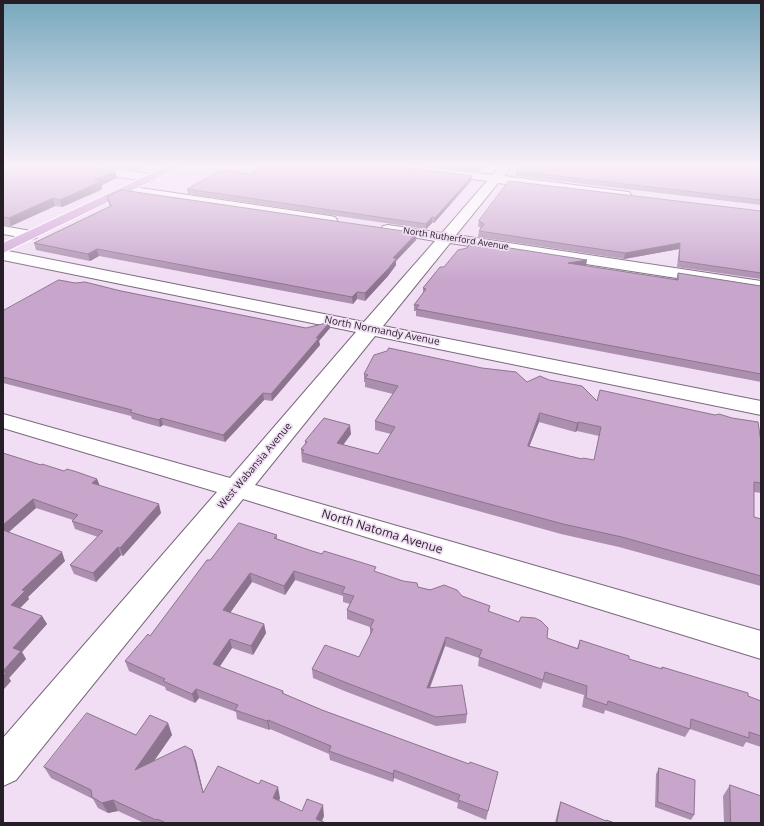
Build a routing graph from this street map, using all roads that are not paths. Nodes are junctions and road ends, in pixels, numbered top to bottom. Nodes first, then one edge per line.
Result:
1 (98, 204) edge
2 (216, 204) edge
3 (475, 204) edge
4 (344, 223) edge
5 (376, 227) edge
6 (3, 230) edge
7 (31, 235) junction
8 (446, 238) junction
9 (3, 249) edge
10 (3, 255) edge
11 (761, 286) edge
12 (371, 328) junction
13 (761, 408) edge
14 (3, 421) edge
15 (237, 488) junction
16 (761, 645) edge
17 (3, 768) edge

1 - 7 main road
2 - 4 street
3 - 8 street, West Wabansia Avenue
5 - 8 street, North Rutherford Avenue
6 - 7 street
7 - 9 main road
8 - 11 street, North Rutherford Avenue
8 - 12 street, West Wabansia Avenue
10 - 12 street, North Normandy Avenue
12 - 13 street, North Normandy Avenue
12 - 15 street, West Wabansia Avenue
14 - 15 street, North Natoma Avenue
15 - 16 street, North Natoma Avenue
15 - 17 street, West Wabansia Avenue

